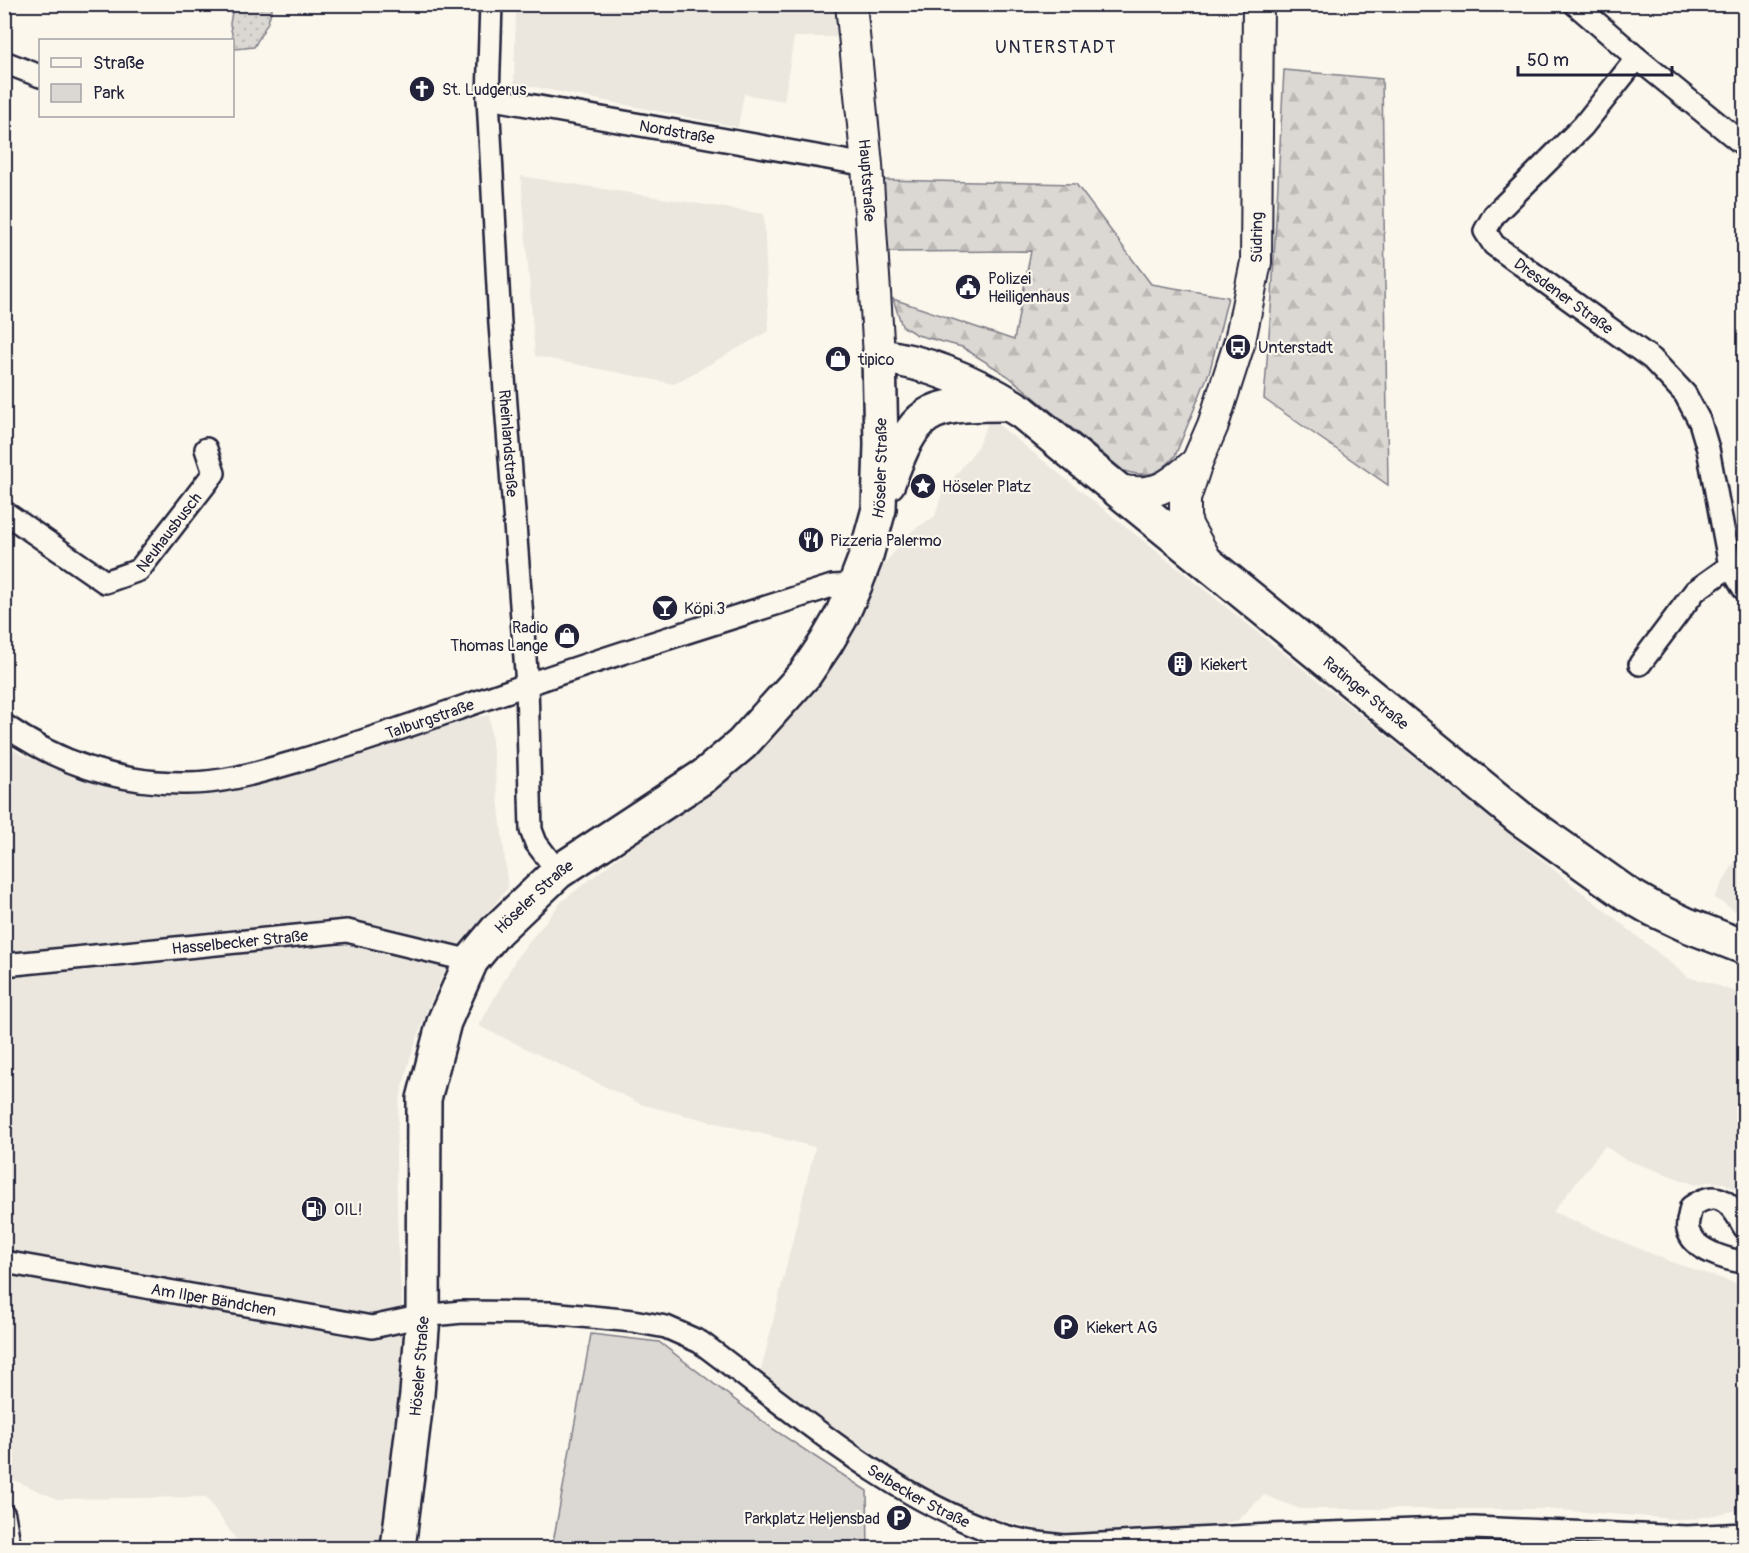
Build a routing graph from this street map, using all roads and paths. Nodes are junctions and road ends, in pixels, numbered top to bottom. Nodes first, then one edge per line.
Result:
1 (491, 4) edge
2 (851, 4) edge
3 (1258, 4) edge
4 (1585, 8) edge
5 (1637, 58) junction
6 (4, 62) edge
7 (39, 76) edge
8 (488, 98) junction
9 (1744, 145) edge
10 (867, 165) junction
11 (879, 356) junction
12 (1009, 404) junction
13 (206, 449) dead end
14 (1197, 462) junction
15 (1119, 490) junction
16 (879, 508) junction
17 (4, 512) edge
18 (1208, 563) junction
19 (1730, 566) junction
20 (855, 585) junction
21 (1744, 589) edge
22 (1640, 664) dead end
23 (527, 684) junction
24 (4, 725) edge
25 (558, 872) junction
26 (1744, 947) edge
27 (471, 961) junction
28 (4, 965) edge
29 (1744, 1227) edge
30 (4, 1262) edge
31 (1744, 1262) edge
32 (423, 1316) junction
33 (4, 1515) edge
34 (1744, 1534) edge
35 (10, 1548) edge
36 (398, 1548) edge

1 - 8 street, Rheinlandstraße
2 - 10 street, Hauptstraße
3 - 14 street, Südring
4 - 5 street
5 - 9 street
5 - 19 street, Dresdener Straße
6 - 7 street
8 - 10 street, Nordstraße
8 - 23 street, Rheinlandstraße
10 - 11 street, Hauptstraße
11 - 12 main road, Ratinger Straße
11 - 16 main road, Höseler Straße
12 - 15 main road, Ratinger Straße
12 - 16 main road
13 - 17 street, Neuhausbusch
14 - 15 street, Südring
14 - 18 street, Südring
15 - 18 main road, Ratinger Straße
16 - 20 main road, Höseler Straße
18 - 26 main road, Ratinger Straße
19 - 21 street, Dresdener Straße
19 - 22 street
20 - 23 street, Talburgstraße
20 - 25 main road, Höseler Straße
23 - 24 street, Talburgstraße
23 - 25 street, Rheinlandstraße
25 - 27 main road, Höseler Straße
27 - 28 street, Hasselbecker Straße
27 - 32 main road, Höseler Straße
29 - 31 street
30 - 32 street, Am Ilper Bändchen
32 - 34 street, Selbecker Straße
32 - 36 main road, Höseler Straße
33 - 35 street

